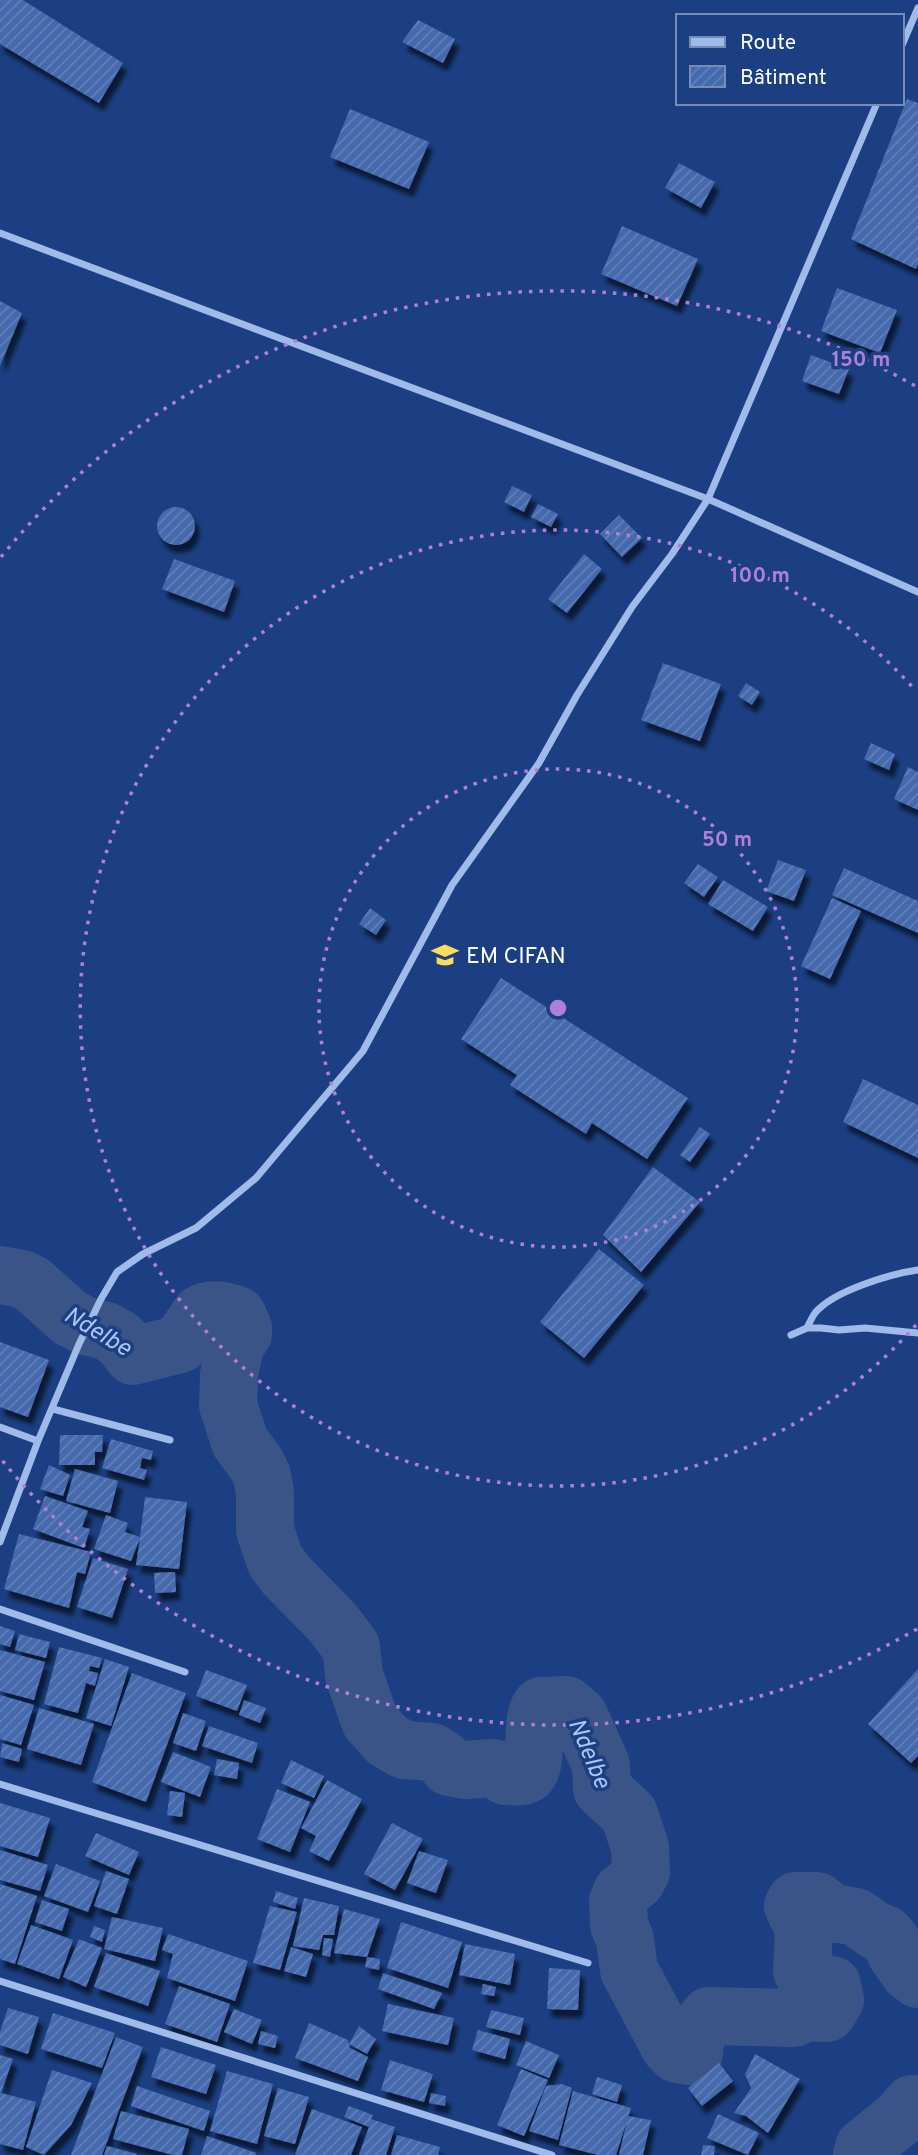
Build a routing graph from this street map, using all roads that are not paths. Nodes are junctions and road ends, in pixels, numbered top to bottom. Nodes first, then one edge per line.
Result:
1 (918, 8) edge
2 (904, 40) edge
3 (876, 105) edge
4 (0, 233) edge
5 (708, 499) junction
6 (918, 593) edge
7 (918, 1270) edge
8 (807, 1328) junction
9 (918, 1333) edge
10 (791, 1335) dead end
11 (52, 1409) junction
12 (0, 1427) edge
13 (170, 1440) dead end
14 (38, 1441) junction
15 (0, 1542) edge
16 (0, 1609) edge
17 (185, 1672) dead end
18 (0, 1784) edge
19 (588, 1963) dead end
20 (0, 1981) edge
21 (552, 2155) edge

1 - 2 street
3 - 5 street
4 - 5 street
5 - 6 street
5 - 11 street
7 - 8 street
8 - 9 street
8 - 10 street
11 - 13 street
11 - 14 street
12 - 14 street
14 - 15 street
16 - 17 street
18 - 19 street
20 - 21 street

